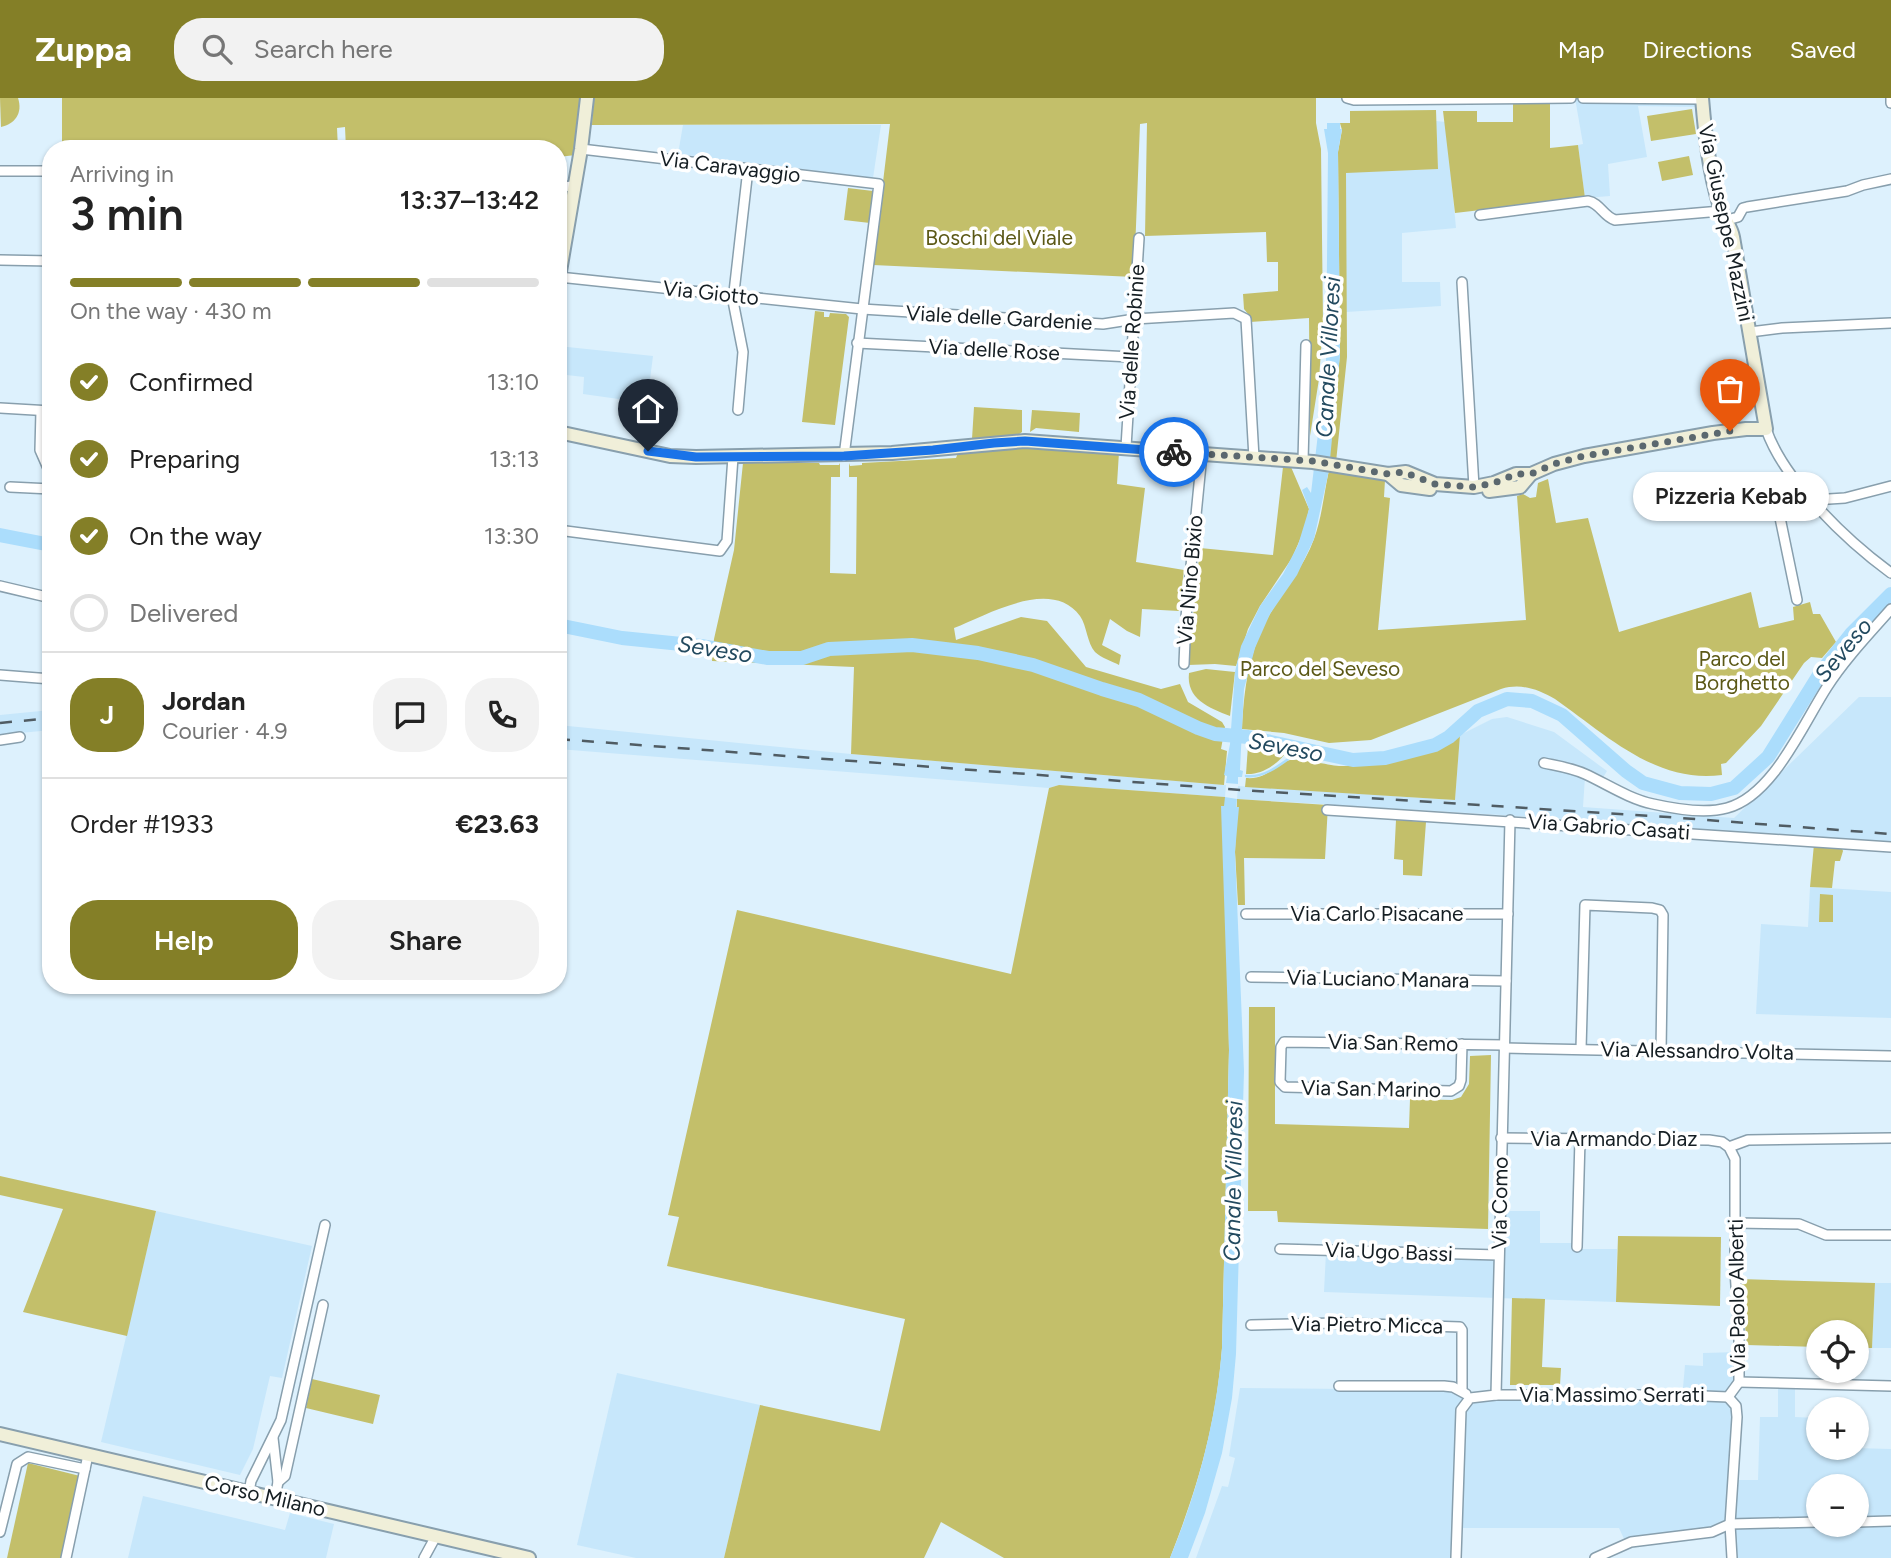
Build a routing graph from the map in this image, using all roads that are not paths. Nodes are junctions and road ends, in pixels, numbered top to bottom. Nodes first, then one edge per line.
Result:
1 (587, 98) edge
2 (1347, 98) edge
3 (1571, 98) edge
4 (1583, 98) edge
5 (1702, 98) edge
6 (581, 149) junction
7 (748, 170) junction
8 (0, 171) edge
9 (42, 171) edge
10 (1891, 179) edge
11 (567, 186) edge
12 (575, 186) junction
13 (1480, 215) dead end
14 (1724, 216) junction
15 (567, 230) edge
16 (1139, 238) dead end
17 (0, 260) edge
18 (42, 261) edge
19 (567, 274) edge
20 (1462, 282) dead end
21 (733, 296) junction
22 (862, 309) junction
23 (1135, 319) junction
24 (1891, 323) edge
25 (1749, 332) junction
26 (857, 343) junction
27 (1306, 345) dead end
28 (1131, 357) junction
29 (0, 408) edge
30 (737, 410) dead end
31 (42, 411) edge
32 (1766, 429) junction
33 (567, 434) edge
34 (42, 437) edge
35 (1126, 447) junction
36 (1202, 454) junction
37 (42, 455) edge
38 (844, 456) junction
39 (733, 457) junction
40 (1254, 458) junction
41 (1308, 461) junction
42 (1388, 474) junction
43 (1531, 474) junction
44 (1891, 486) edge
45 (1474, 487) junction
46 (10, 488) dead end
47 (42, 489) edge
48 (1811, 498) junction
49 (567, 531) edge
50 (1891, 573) edge
51 (0, 586) edge
52 (42, 596) edge
53 (1797, 600) dead end
54 (1891, 609) edge
55 (1184, 664) dead end
56 (0, 675) edge
57 (42, 678) edge
58 (20, 737) dead end
59 (0, 740) edge
60 (1544, 763) dead end
61 (1327, 810) dead end
62 (1510, 820) junction
63 (1891, 847) edge
64 (1246, 914) dead end
65 (1508, 915) junction
66 (1251, 977) dead end
67 (1506, 981) junction
68 (1282, 1043) joint
69 (1462, 1044) junction
70 (1504, 1046) junction
71 (1581, 1049) junction
72 (1661, 1052) junction
73 (1891, 1056) edge
74 (1501, 1138) junction
75 (1891, 1138) edge
76 (1580, 1139) junction
77 (1729, 1147) junction
78 (1736, 1223) junction
79 (325, 1226) dead end
80 (1891, 1235) edge
81 (1577, 1247) dead end
82 (1280, 1249) dead end
83 (1498, 1255) junction
84 (323, 1305) dead end
85 (1251, 1325) dead end
86 (1739, 1382) junction
87 (1891, 1386) edge
88 (1339, 1387) dead end
89 (1466, 1394) junction
90 (1496, 1395) junction
91 (1728, 1397) junction
92 (0, 1434) edge
93 (273, 1436) junction
94 (89, 1455) junction
95 (85, 1469) junction
96 (278, 1482) junction
97 (249, 1492) junction
98 (275, 1498) junction
99 (1869, 1521) edge
100 (1891, 1521) edge
101 (1806, 1522) edge
102 (1730, 1524) junction
103 (0, 1532) edge
104 (436, 1536) junction
105 (1600, 1556) edge
106 (66, 1558) edge
107 (424, 1558) edge
108 (529, 1558) edge
109 (1456, 1558) edge
110 (1732, 1558) edge

1 - 6 street
2 - 3 street
4 - 5 street
5 - 14 street, Via Giuseppe Mazzini
6 - 7 street, Via Caravaggio
6 - 12 street
7 - 21 street
7 - 22 street, Via Caravaggio
8 - 9 street
10 - 14 street
11 - 12 street
12 - 15 street
13 - 14 street
14 - 25 street, Via Giuseppe Mazzini
16 - 23 street, Via delle Robinie
17 - 18 street
19 - 21 street, Via Giotto
20 - 45 street
21 - 22 street, Via Giotto
21 - 30 street
22 - 23 street, Viale delle Gardenie
22 - 26 street
23 - 28 street, Via delle Robinie
23 - 40 street, Viale delle Gardenie
24 - 25 street
25 - 32 street, Via Giuseppe Mazzini
26 - 28 street, Via delle Rose
26 - 38 street
27 - 41 street
28 - 35 street, Via delle Robinie
29 - 31 street
32 - 43 street
32 - 48 street, Via Giuseppe Mazzini
33 - 39 street
34 - 37 street
35 - 36 street
35 - 38 street
36 - 40 street
36 - 55 street, Via Nino Bixio
38 - 39 street
39 - 49 street
40 - 41 street
41 - 42 street
42 - 43 street
42 - 45 street
43 - 45 street
44 - 48 street
46 - 47 street
48 - 50 street, Via Giuseppe Mazzini
48 - 53 street
51 - 52 street
54 - 60 street
56 - 57 street
58 - 59 street
61 - 62 street, Via Gabrio Casati
62 - 63 street, Via Gabrio Casati
62 - 65 street, Via Como
64 - 65 street, Via Carlo Pisacane
65 - 67 street, Via Como
66 - 67 street, Via Luciano Manara
67 - 70 street, Via Como
68 - 69 street, Via San Remo
68 - 69 street, Via San Marino
69 - 70 street, Via San Remo
70 - 71 street, Via Alessandro Volta
70 - 74 street, Via Como
71 - 72 street, Via Alessandro Volta
71 - 72 street
72 - 73 street, Via Alessandro Volta
74 - 76 street, Via Armando Diaz
74 - 83 street, Via Como
75 - 77 street, Via Armando Diaz
76 - 77 street, Via Armando Diaz
76 - 81 street
77 - 78 street, Via Paolo Alberti
78 - 80 street
78 - 86 street, Via Paolo Alberti
79 - 93 street
82 - 83 street, Via Ugo Bassi
83 - 90 street, Via Como
84 - 96 street
85 - 89 street, Via Pietro Micca
86 - 87 street
86 - 91 street, Via Paolo Alberti
88 - 89 street
89 - 90 street
89 - 109 street
90 - 91 street, Via Massimo Serrati
91 - 102 street, Via Paolo Alberti
92 - 94 street, Corso Milano
93 - 96 street
93 - 97 street
94 - 95 street
94 - 97 street, Corso Milano
95 - 103 street
95 - 106 street
96 - 98 street
97 - 98 street, Corso Milano
98 - 104 street, Corso Milano
99 - 100 street
101 - 102 street
102 - 105 street
102 - 110 street, Via Paolo Alberti
104 - 107 street
104 - 108 street, Corso Milano

